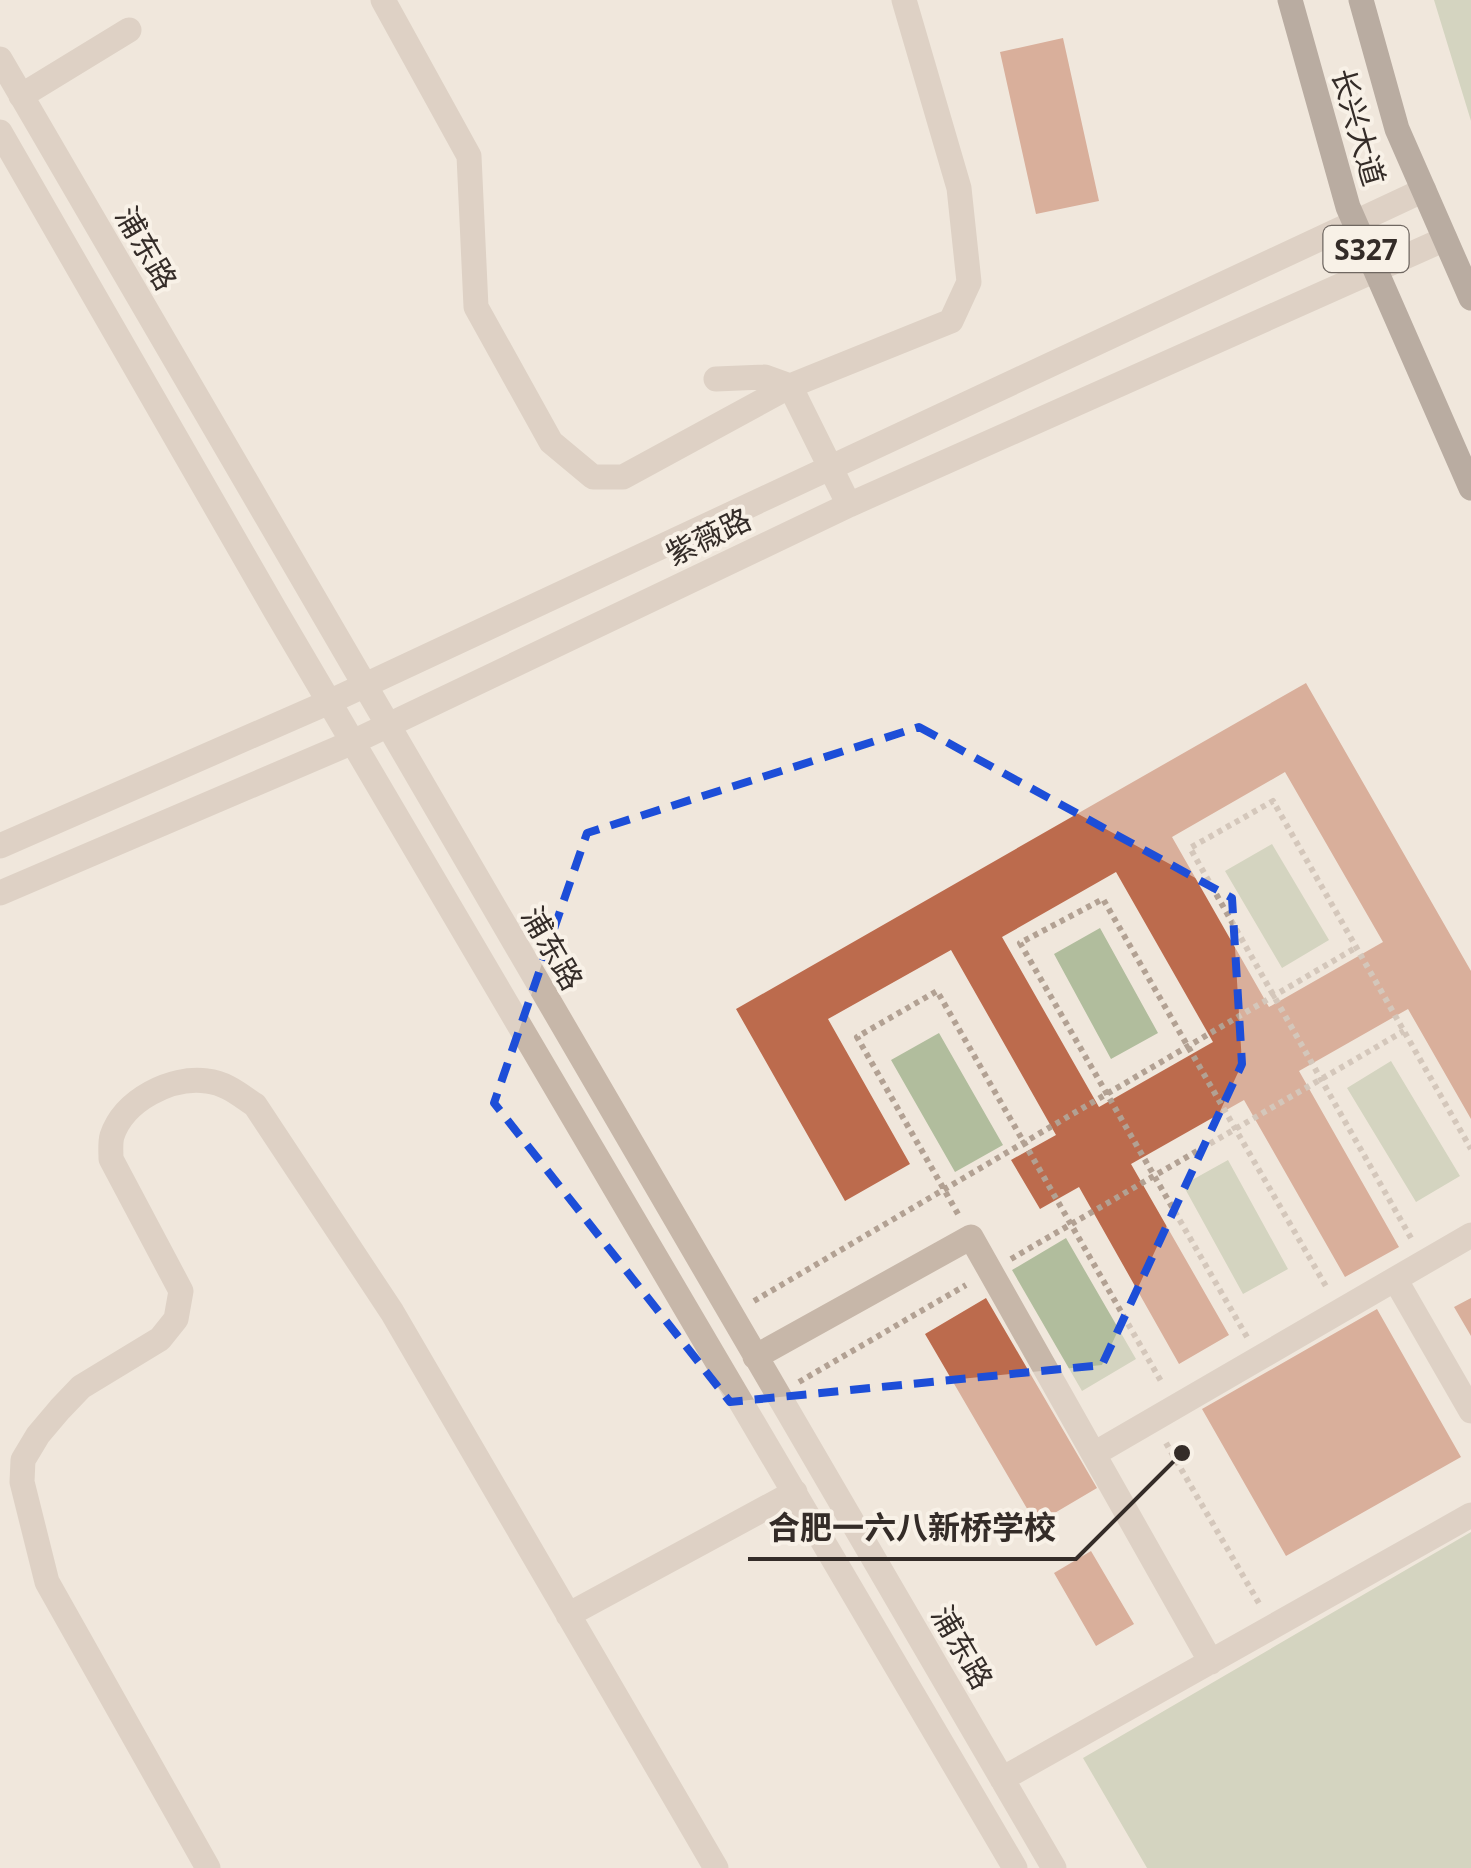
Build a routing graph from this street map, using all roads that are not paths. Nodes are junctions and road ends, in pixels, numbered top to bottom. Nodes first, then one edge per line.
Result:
1 (382, 0) edge
2 (904, 0) edge
3 (1290, 0) edge
4 (1361, 0) edge
5 (129, 30) dead end
6 (0, 59) edge
7 (21, 96) junction
8 (0, 132) edge
9 (1424, 190) junction
10 (1354, 222) junction
11 (1445, 239) junction
12 (1376, 271) junction
13 (1471, 298) edge
14 (716, 378) dead end
15 (790, 386) junction
16 (830, 468) junction
17 (1471, 488) edge
18 (849, 505) junction
19 (363, 686) junction
20 (329, 702) junction
21 (386, 726) junction
22 (353, 742) junction
23 (0, 846) edge
24 (0, 894) edge
25 (1471, 1236) edge
26 (1395, 1280) junction
27 (756, 1357) junction
28 (1471, 1412) edge
29 (1094, 1454) junction
30 (795, 1492) junction
31 (1471, 1514) edge
32 (568, 1615) junction
33 (1211, 1662) junction
34 (1002, 1779) junction
35 (208, 1868) edge
36 (716, 1868) edge
37 (1015, 1868) edge
38 (1054, 1868) edge

1 - 15 street
2 - 15 street
3 - 10 main road, 长兴大道 / S327
4 - 9 main road, 长兴大道 / S327
5 - 7 street
6 - 7 street, 浦东路
7 - 19 street, 浦东路
8 - 20 street
9 - 10 street, 紫薇路
9 - 11 main road, 长兴大道 / S327
10 - 12 main road, 长兴大道 / S327
10 - 16 street, 紫薇路
11 - 12 street, 紫薇路
11 - 13 main road, 长兴大道 / S327
12 - 17 main road, 长兴大道 / S327
12 - 18 street, 紫薇路
14 - 15 street
15 - 16 street
16 - 18 street
16 - 19 street, 紫薇路
18 - 21 street, 紫薇路
19 - 20 street, 紫薇路
19 - 21 street, 浦东路
20 - 22 street
20 - 23 street, 紫薇路
21 - 22 street, 紫薇路
21 - 27 street, 浦东路
22 - 24 street, 紫薇路
22 - 30 street
25 - 26 street
26 - 28 street
26 - 29 street
27 - 29 street
27 - 34 street, 浦东路
29 - 33 street
30 - 32 street
30 - 37 street
31 - 33 street
32 - 35 street
32 - 36 street
33 - 34 street
34 - 38 street, 浦东路

